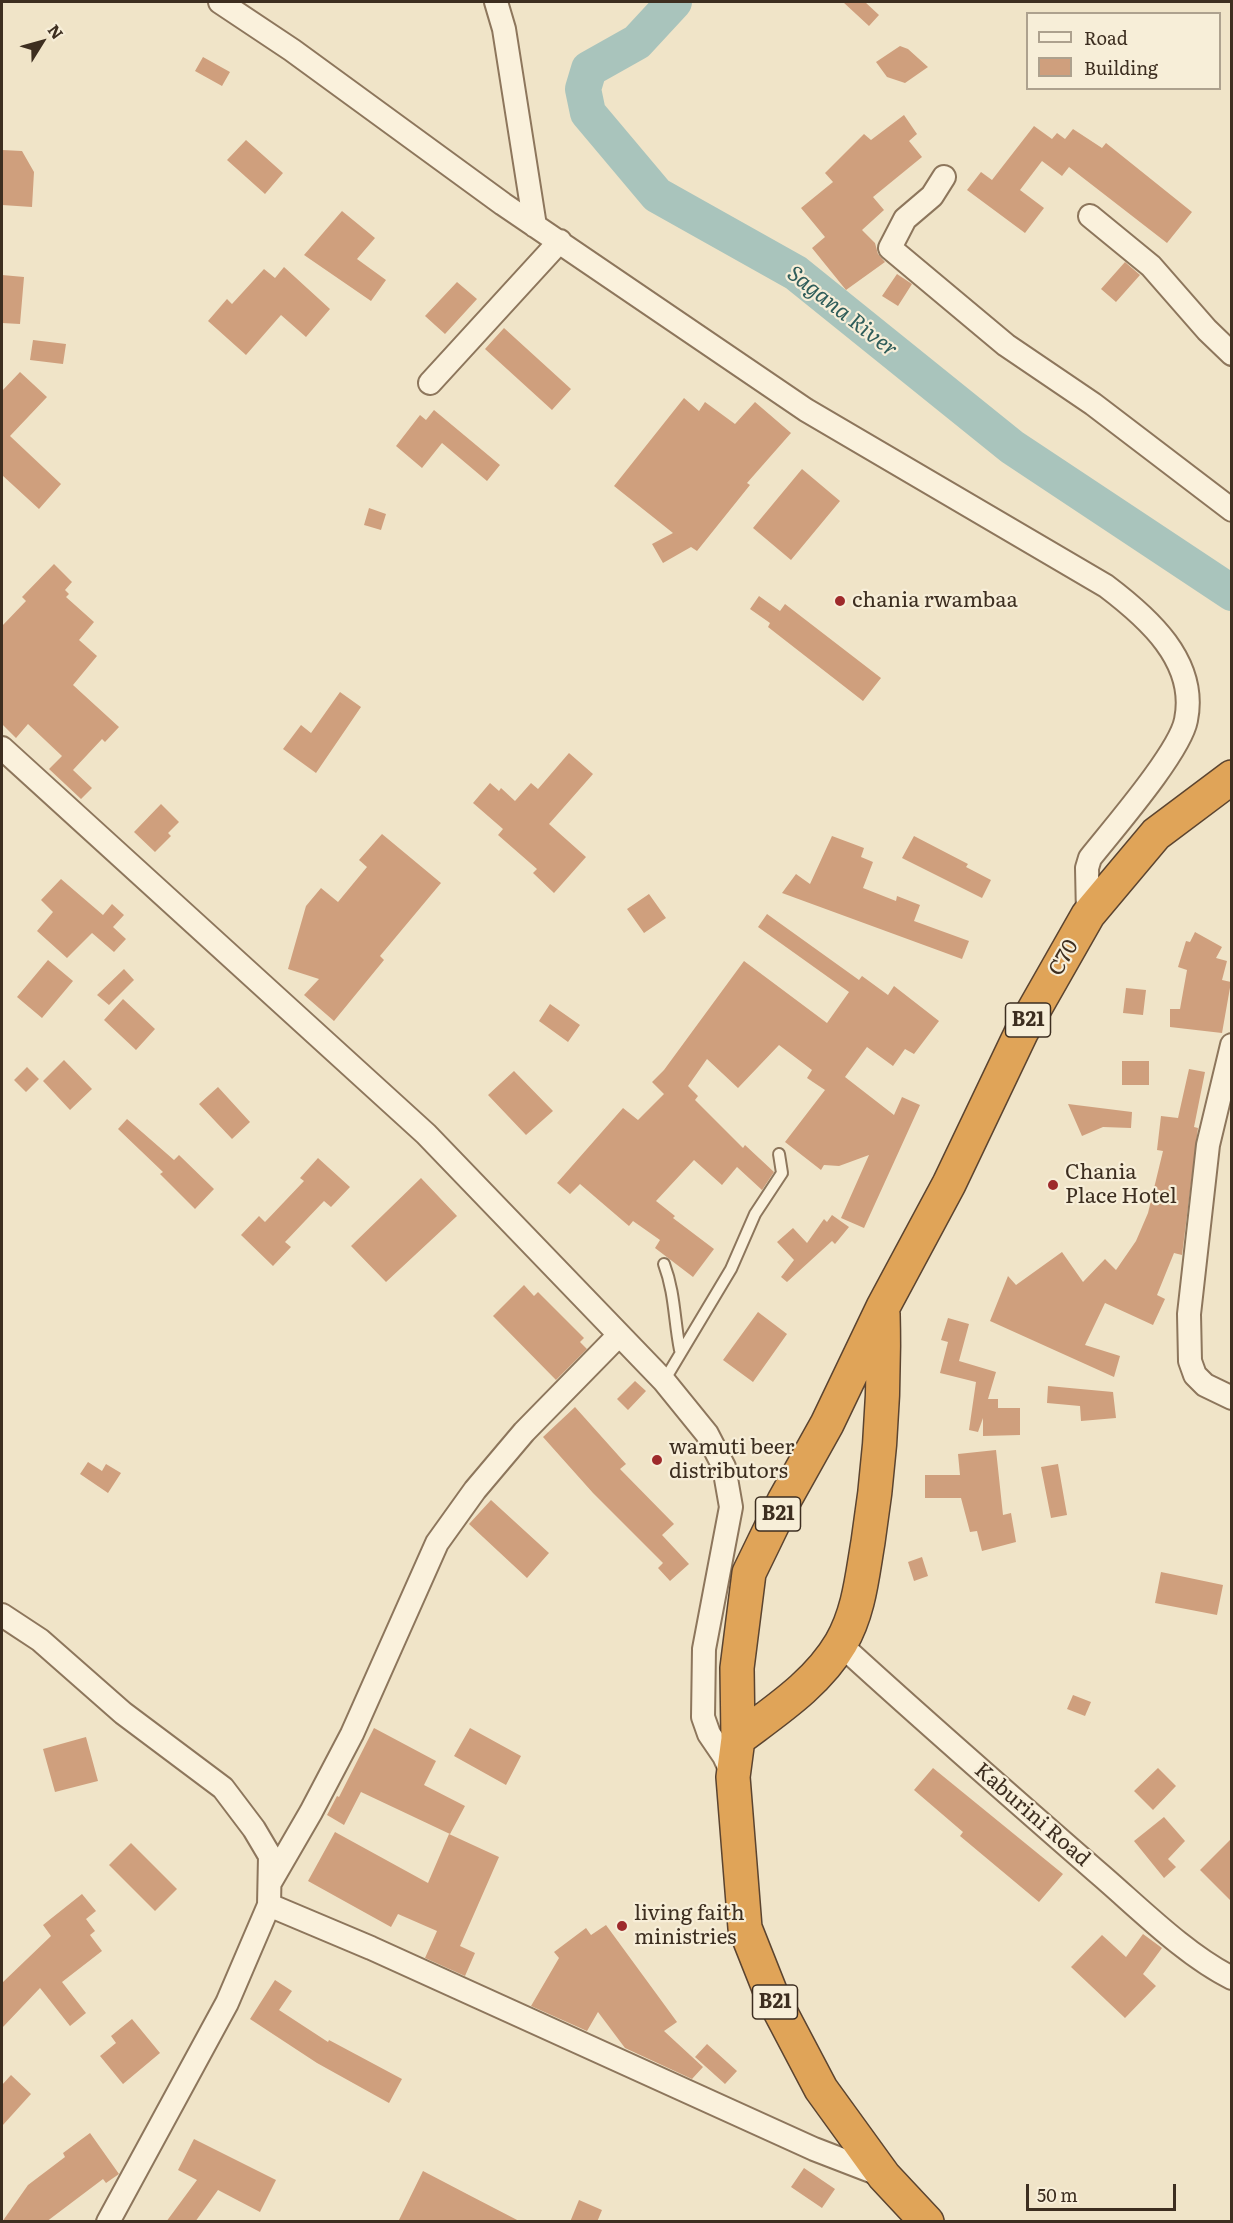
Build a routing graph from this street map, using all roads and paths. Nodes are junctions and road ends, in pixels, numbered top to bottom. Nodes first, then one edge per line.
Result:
1 (220, 2) edge
2 (496, 2) edge
3 (944, 177) dead end
4 (1089, 216) dead end
5 (535, 226) junction
6 (560, 241) junction
7 (1232, 354) edge
8 (430, 383) dead end
9 (1232, 510) edge
10 (2, 748) edge
11 (1232, 777) edge
12 (1089, 915) junction
13 (1232, 1045) edge
14 (779, 1154) dead end
15 (664, 1264) dead end
16 (883, 1307) junction
17 (619, 1335) junction
18 (680, 1350) junction
19 (664, 1381) junction
20 (1232, 1398) edge
21 (2, 1615) edge
22 (840, 1644) junction
23 (738, 1739) junction
24 (733, 1778) junction
25 (271, 1881) junction
26 (269, 1905) junction
27 (1232, 1978) edge
28 (884, 2176) junction
29 (108, 2222) edge
30 (927, 2222) edge

1 - 5 street
2 - 5 street
3 - 9 street
4 - 7 street
5 - 6 street
6 - 8 street
6 - 12 street
10 - 17 street
11 - 12 highway, C70 / B21
12 - 16 highway, C70 / B21
13 - 20 street
14 - 18 lane
15 - 18 lane
16 - 22 highway, B21
16 - 23 highway, B21
17 - 19 street
17 - 25 street
18 - 19 lane
19 - 24 street
21 - 25 street
22 - 23 highway, B21
22 - 27 street, Kaburini Road
23 - 24 highway, B21
24 - 28 highway, B21
25 - 26 street
26 - 28 street
26 - 29 street
28 - 30 highway, B21

